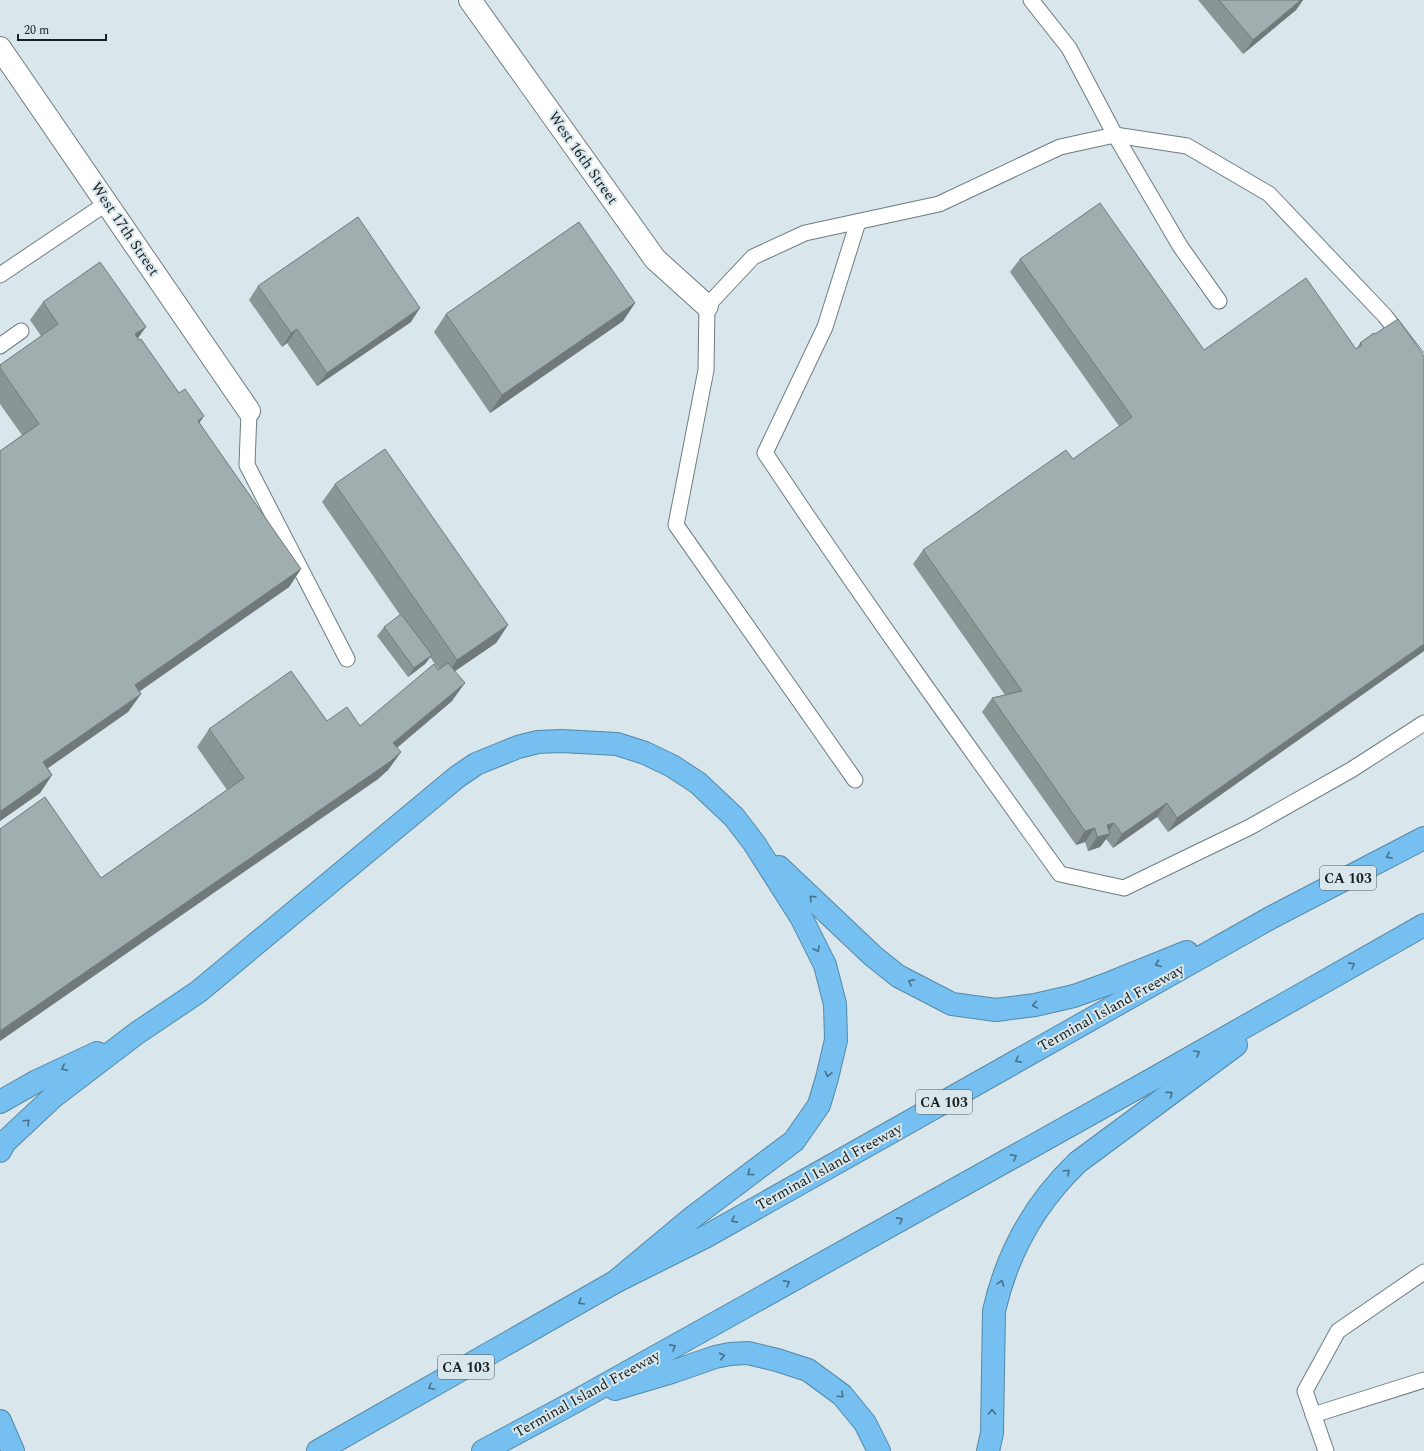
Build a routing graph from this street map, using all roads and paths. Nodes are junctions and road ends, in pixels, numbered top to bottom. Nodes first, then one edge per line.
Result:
1 (470, 0) edge
2 (1032, 0) edge
3 (0, 48) edge
4 (1115, 135) junction
5 (107, 203) junction
6 (858, 222) junction
7 (0, 275) edge
8 (1219, 301) dead end
9 (707, 306) junction
10 (21, 331) dead end
11 (0, 346) edge
12 (1424, 366) edge
13 (249, 411) joint
14 (347, 659) dead end
15 (1424, 723) edge
16 (855, 780) dead end
17 (1424, 838) edge
18 (754, 843) junction
19 (1272, 917) junction
20 (1424, 925) edge
21 (1318, 984) junction
22 (137, 1033) junction
23 (0, 1102) edge
24 (0, 1151) edge
25 (1424, 1272) edge
26 (615, 1282) junction
27 (1424, 1380) edge
28 (578, 1400) junction
29 (1313, 1415) junction
30 (0, 1421) edge
31 (13, 1451) edge
32 (318, 1451) edge
33 (483, 1451) edge
34 (879, 1451) edge
35 (988, 1451) edge
36 (1326, 1451) edge

1 - 9 street, West 16th Street
2 - 4 lane
3 - 5 street, West 17th Street
4 - 6 lane
4 - 8 lane
4 - 12 lane
5 - 7 lane
5 - 13 street, West 17th Street
6 - 9 lane
6 - 15 lane
9 - 16 lane
10 - 11 lane
13 - 14 lane
17 -> 19 highway, Terminal Island Freeway / CA 103
19 -> 18 highway
18 - 22 highway
18 -> 26 highway
19 -> 26 highway, Terminal Island Freeway / CA 103
21 -> 20 highway, Terminal Island Freeway
28 -> 21 highway, Terminal Island Freeway
35 -> 21 highway
22 -> 23 highway
24 -> 22 highway
25 - 29 lane
26 -> 32 highway, Terminal Island Freeway / CA 103
27 - 29 lane
28 - 33 highway, Terminal Island Freeway
28 -> 34 highway
29 - 36 lane
30 - 31 highway

